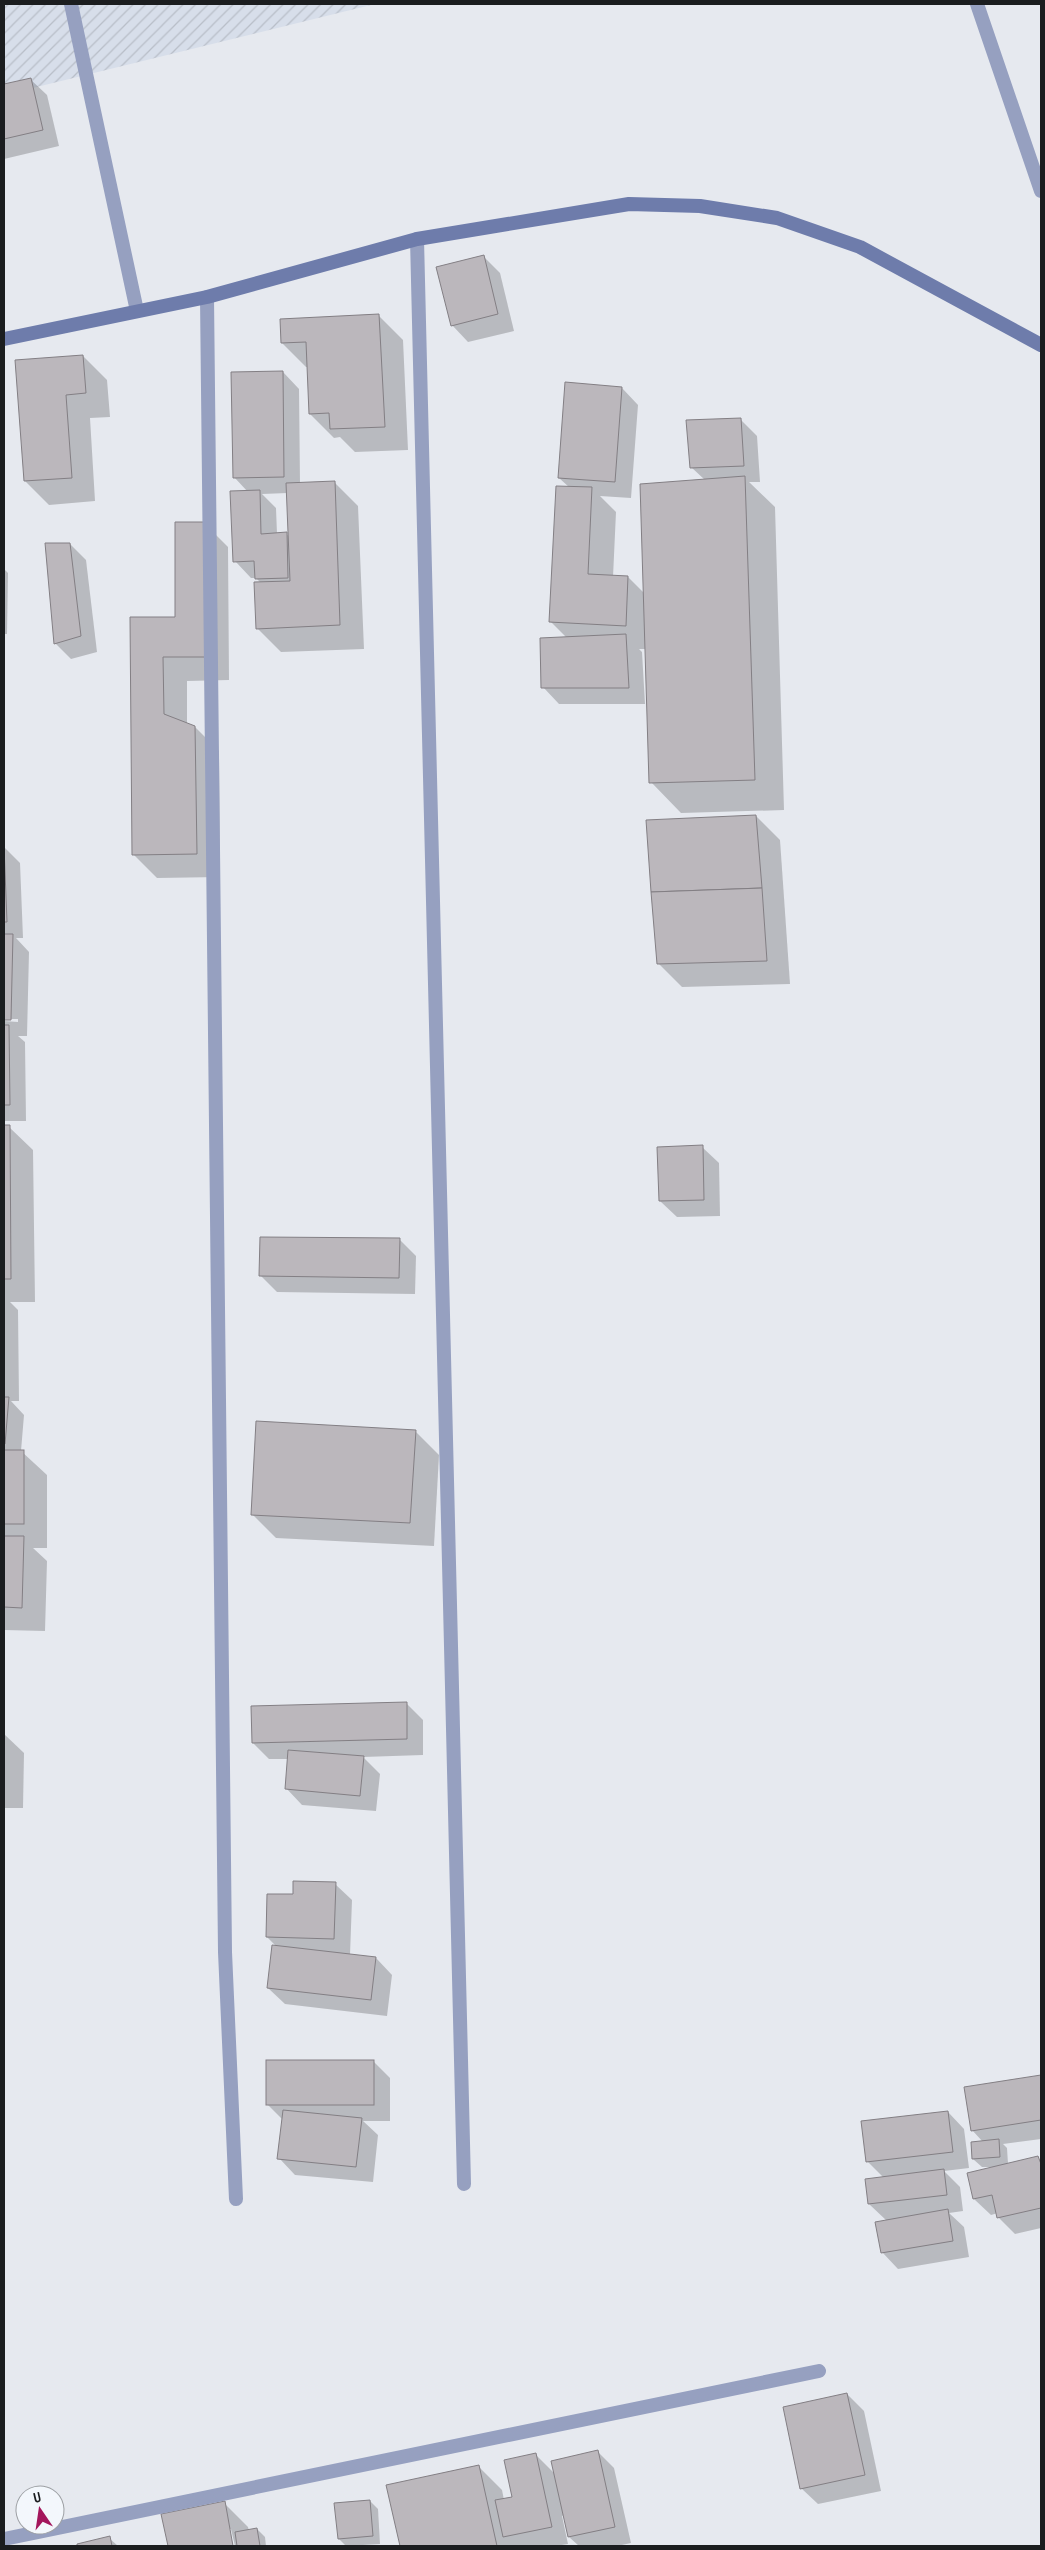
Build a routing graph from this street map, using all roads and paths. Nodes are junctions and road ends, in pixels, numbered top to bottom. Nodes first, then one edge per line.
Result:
1 (71, 4) edge
2 (977, 4) edge
3 (1041, 191) edge
4 (417, 239) junction
5 (207, 296) junction
6 (137, 311) junction
7 (4, 339) edge
8 (1041, 345) edge
9 (464, 2184) dead end
10 (236, 2199) dead end
11 (819, 2371) dead end
12 (4, 2539) edge

1 - 6 street
2 - 3 street
4 - 5 main road
4 - 8 main road
4 - 9 street
5 - 6 main road
5 - 10 street
6 - 7 main road
11 - 12 street

